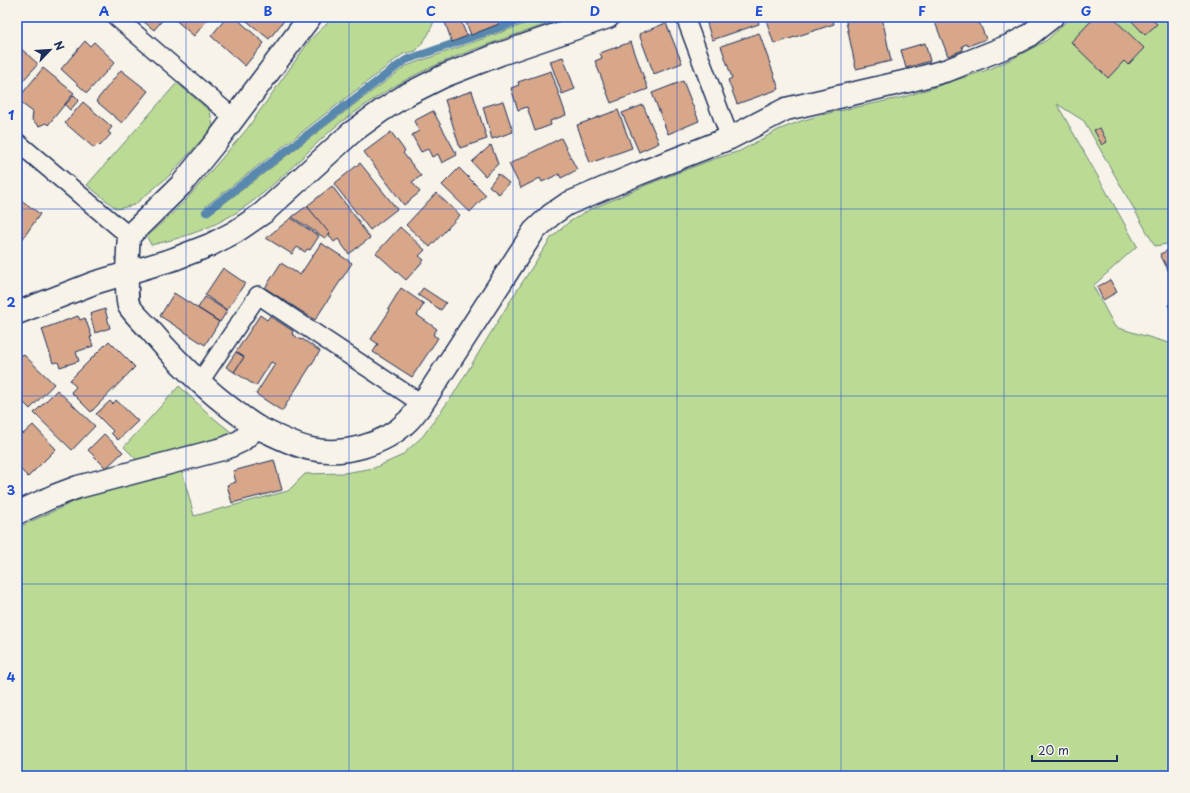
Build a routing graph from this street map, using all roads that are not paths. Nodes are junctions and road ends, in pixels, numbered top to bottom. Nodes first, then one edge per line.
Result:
1 (116, 17) edge
2 (310, 17) edge
3 (608, 17) edge
4 (685, 17) edge
5 (1052, 17) edge
6 (234, 118) junction
7 (730, 138) junction
8 (17, 142) edge
9 (129, 236) junction
10 (128, 272) junction
11 (17, 313) edge
12 (199, 383) junction
13 (422, 404) junction
14 (256, 427) junction
15 (17, 513) edge

1 - 6 lane
2 - 6 street
3 - 10 street
4 - 7 lane
5 - 7 street
6 - 9 street
7 - 13 street
8 - 9 lane
9 - 10 street
10 - 11 street
10 - 12 street
12 - 13 lane
12 - 14 street
13 - 14 street
14 - 15 street

